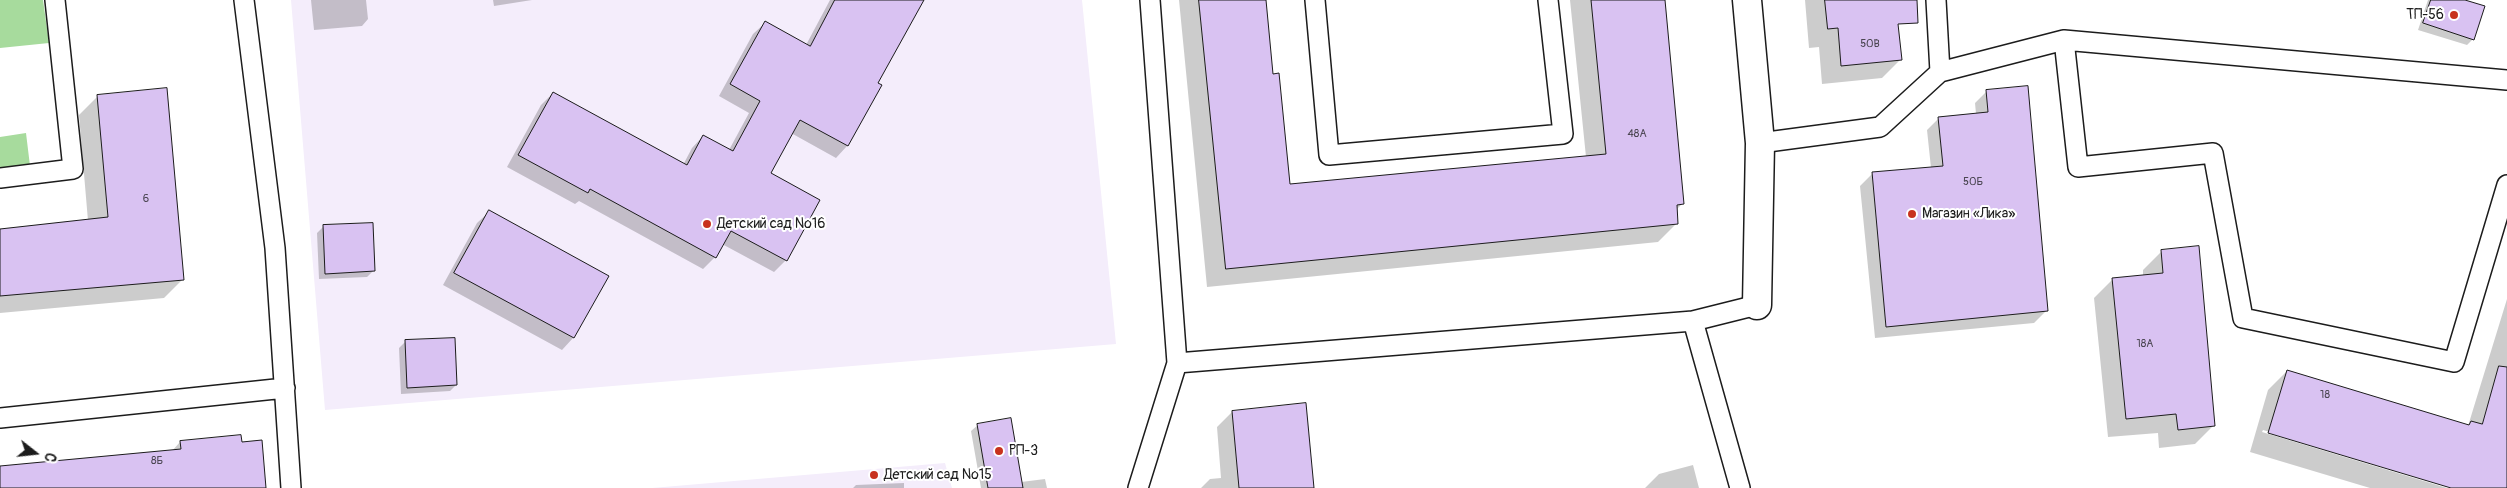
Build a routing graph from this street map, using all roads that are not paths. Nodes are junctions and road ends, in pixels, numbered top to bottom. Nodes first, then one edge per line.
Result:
1 (55, 0) edge
2 (244, 0) edge
3 (1150, 0) edge
4 (1315, 0) edge
5 (1548, 0) edge
6 (1748, 0) edge
7 (1936, 0) edge
8 (2064, 40) junction
9 (1940, 72) junction
10 (2507, 80) edge
11 (1760, 143) junction
12 (0, 178) edge
13 (2507, 185) edge
14 (1757, 305) joint
15 (1693, 321) junction
16 (1177, 363) junction
17 (285, 388) junction
18 (0, 418) edge
19 (292, 488) edge
20 (1138, 488) edge
21 (1740, 488) edge

1 - 12 lane
2 - 17 lane
3 - 16 lane
4 - 5 lane
6 - 11 street
7 - 9 lane
8 - 9 lane
8 - 10 lane
8 - 13 lane
9 - 11 lane
11 - 14 street
14 - 15 lane
15 - 16 lane
15 - 21 lane
16 - 20 lane
17 - 18 lane
17 - 19 lane

